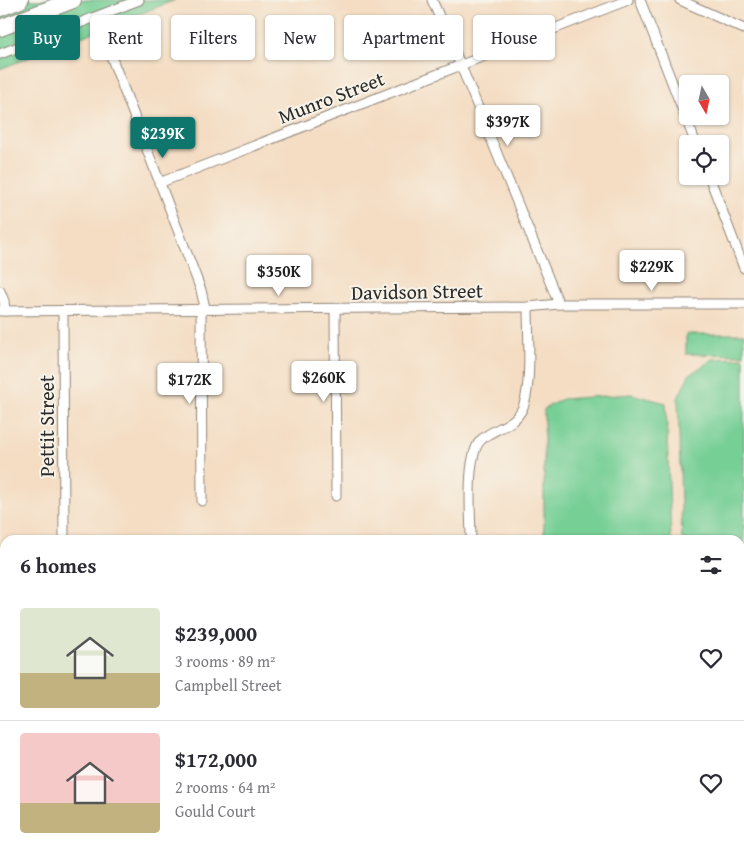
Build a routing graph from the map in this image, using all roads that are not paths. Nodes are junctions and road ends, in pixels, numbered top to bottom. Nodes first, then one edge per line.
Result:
1 (20, 0) edge
2 (73, 0) edge
3 (139, 0) edge
4 (432, 0) edge
5 (628, 0) edge
6 (640, 0) edge
7 (680, 0) edge
8 (0, 8) edge
9 (101, 15) edge
10 (90, 19) edge
11 (0, 28) edge
12 (744, 29) edge
13 (0, 54) edge
14 (112, 60) edge
15 (462, 66) junction
16 (692, 135) edge
17 (159, 183) junction
18 (712, 185) edge
19 (744, 268) edge
20 (0, 291) edge
21 (559, 304) junction
22 (744, 304) edge
23 (528, 307) junction
24 (203, 308) junction
25 (335, 309) junction
26 (2, 311) edge
27 (63, 312) junction
28 (336, 496) dead end
29 (202, 501) dead end
30 (64, 535) edge
31 (471, 535) edge

1 - 8 highway
2 - 11 highway
3 - 9 street
4 - 15 street
5 - 15 street, Munro Street
6 - 16 street
7 - 12 street
10 - 13 street
14 - 17 street
15 - 17 street, Munro Street
15 - 21 street
17 - 24 street
18 - 19 street
20 - 26 street
21 - 22 street, Davidson Street
21 - 23 street, Davidson Street
23 - 25 street, Davidson Street
23 - 31 street
24 - 25 street, Davidson Street
24 - 27 street, Davidson Street
24 - 29 street
25 - 28 street
26 - 27 street, Davidson Street
27 - 30 street, Pettit Street

